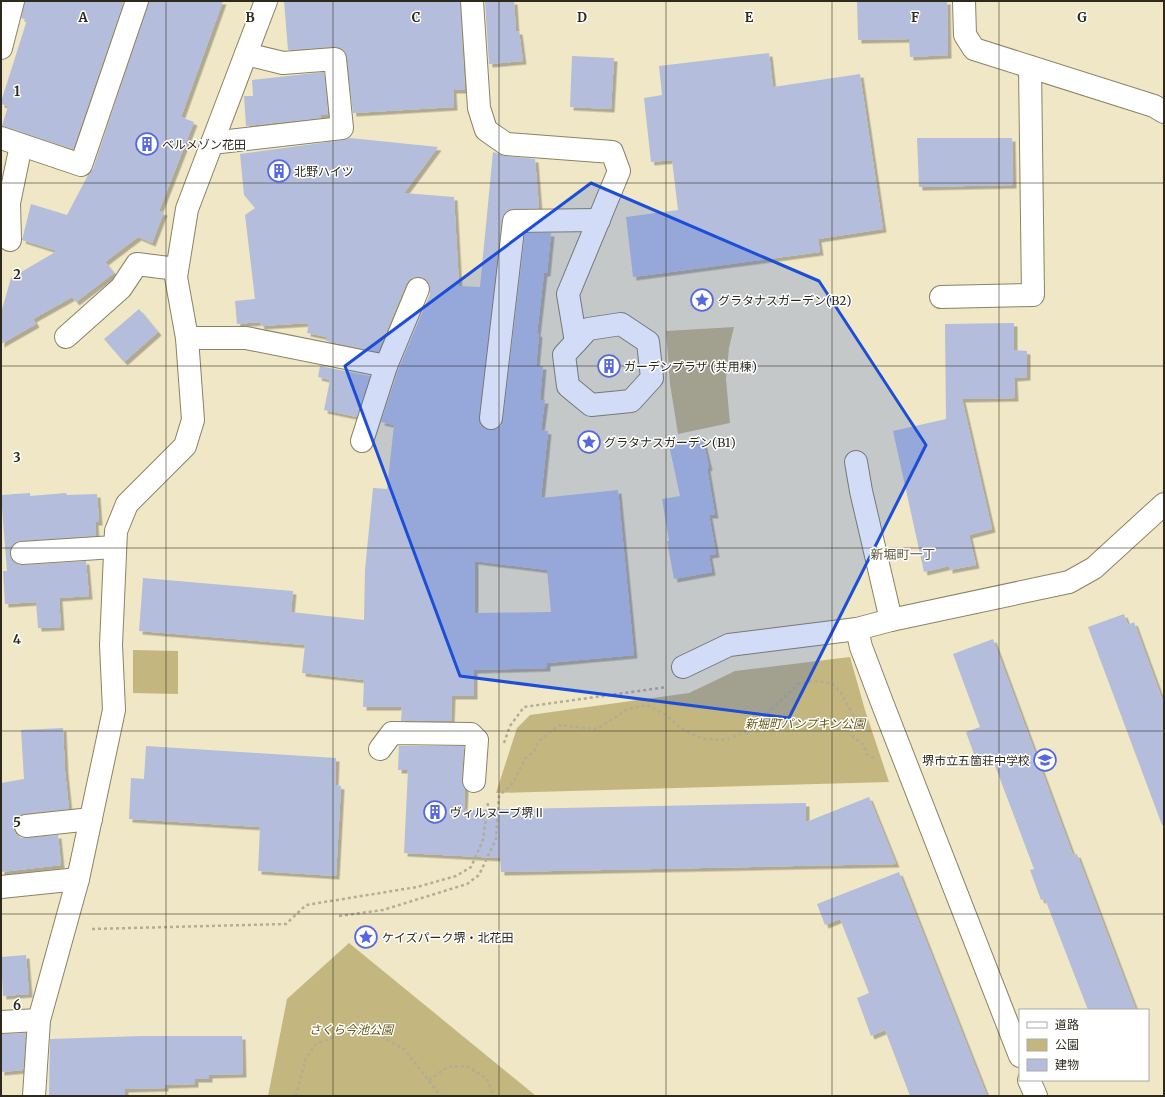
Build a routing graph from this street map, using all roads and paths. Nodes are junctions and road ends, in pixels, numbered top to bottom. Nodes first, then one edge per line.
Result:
1 (13, 1) edge
2 (137, 1) edge
3 (266, 1) edge
4 (472, 1) edge
5 (964, 1) edge
6 (1, 48) edge
7 (246, 54) junction
8 (1030, 66) junction
9 (1164, 112) edge
10 (11, 141) edge
11 (212, 143) junction
12 (599, 220) junction
13 (10, 240) dead end
14 (177, 269) junction
15 (418, 289) dead end
16 (941, 297) dead end
17 (66, 337) dead end
18 (187, 338) junction
19 (576, 342) dead end
20 (386, 366) junction
21 (491, 418) dead end
22 (362, 441) dead end
23 (856, 462) dead end
24 (1164, 504) edge
25 (114, 548) junction
26 (22, 553) dead end
27 (892, 620) junction
28 (857, 629) junction
29 (683, 667) dead end
30 (674, 686) dead end
31 (856, 720) dead end
32 (503, 747) dead end
33 (380, 749) dead end
34 (482, 788) joint
35 (91, 819) junction
36 (26, 826) dead end
37 (78, 879) junction
38 (1, 887) edge
39 (339, 916) dead end
40 (65, 930) junction
41 (39, 1020) junction
42 (1, 1022) edge
43 (1019, 1053) edge
44 (429, 1080) junction
45 (1029, 1081) edge
46 (34, 1096) edge
47 (296, 1096) edge
48 (442, 1096) edge
49 (494, 1096) edge
50 (1036, 1096) edge

1 - 6 street
2 - 10 street
3 - 7 street
4 - 12 street
5 - 8 street
7 - 11 street
7 - 11 street
8 - 9 street
8 - 16 street
10 - 13 street
11 - 14 street
12 - 19 street
12 - 21 street
14 - 17 street
14 - 18 street
15 - 20 street
18 - 20 street
18 - 25 street
20 - 22 street
23 - 27 street
24 - 27 street
25 - 26 street
25 - 35 street
27 - 28 street
28 - 29 street
28 - 43 street
30 - 32 path
31 - 39 path
33 - 34 street
34 - 40 path
35 - 36 street
35 - 37 street
37 - 38 street
37 - 40 street
40 - 41 street
41 - 42 street
41 - 46 street
44 - 47 path
44 - 48 path
44 - 49 path
45 - 50 street

